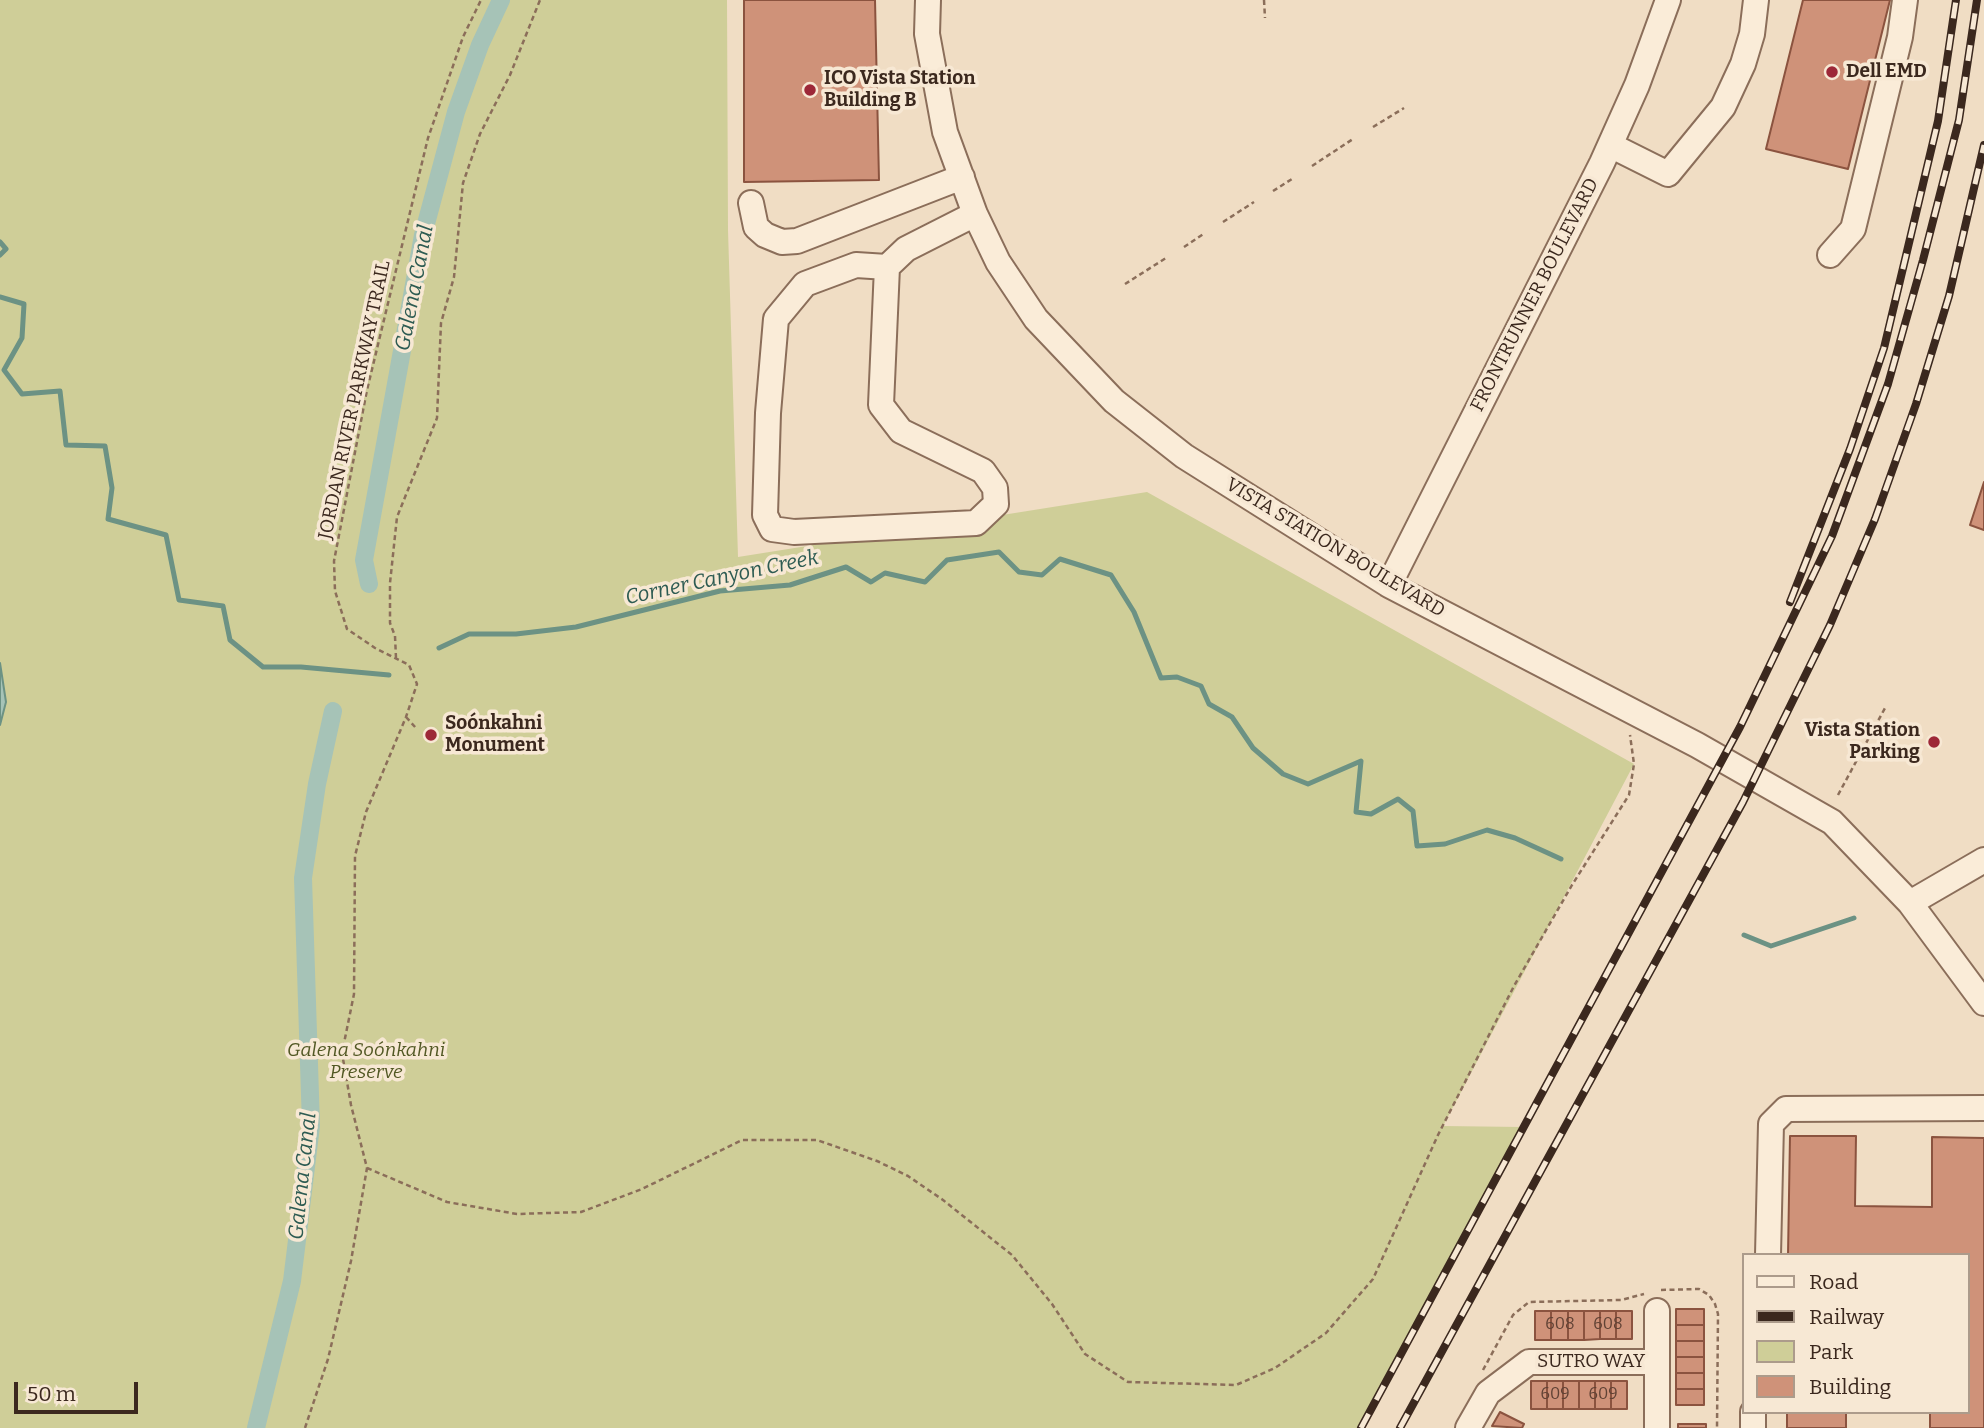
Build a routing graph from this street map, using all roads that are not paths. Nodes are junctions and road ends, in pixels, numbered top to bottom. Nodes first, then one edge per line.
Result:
1 (928, 0) edge
2 (1668, 0) edge
3 (1756, 0) edge
4 (1905, 0) edge
5 (1610, 145) junction
6 (962, 177) junction
7 (751, 203) dead end
8 (975, 214) junction
9 (1830, 255) dead end
10 (887, 267) junction
11 (1389, 585) junction
12 (1984, 860) edge
13 (1910, 903) junction
14 (1984, 1003) edge
15 (1984, 1108) edge
16 (1768, 1253) edge
17 (1657, 1311) dead end
18 (1657, 1362) junction
19 (1468, 1428) edge
20 (1657, 1428) edge

1 - 6 street, VISTA STATION BOULEVARD
2 - 5 street, FRONTRUNNER BOULEVARD
3 - 5 street
4 - 9 street
5 - 11 street, FRONTRUNNER BOULEVARD
6 - 7 street
6 - 8 street, VISTA STATION BOULEVARD
8 - 10 street
8 - 11 street, VISTA STATION BOULEVARD
10 - 10 street
11 - 13 street, VISTA STATION BOULEVARD
12 - 13 street
13 - 14 street, VISTA STATION BOULEVARD
15 - 16 street
17 - 18 street
18 - 19 street, SUTRO WAY
18 - 20 street

